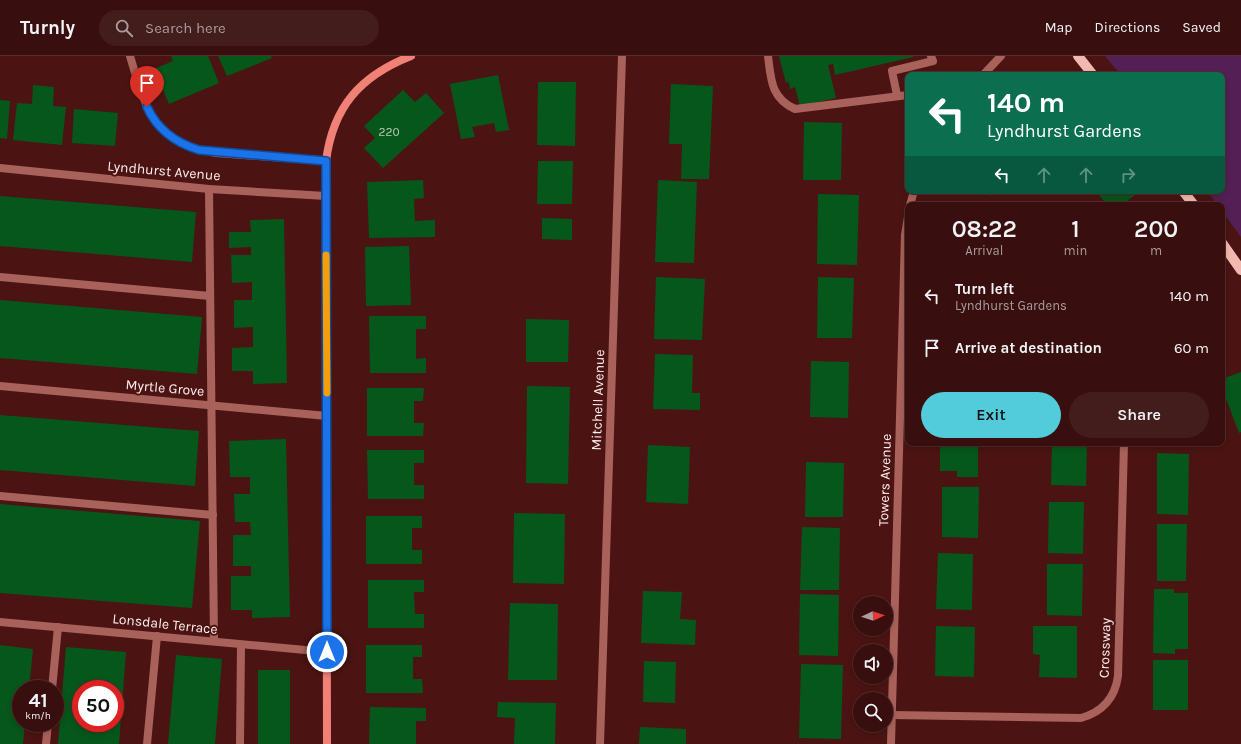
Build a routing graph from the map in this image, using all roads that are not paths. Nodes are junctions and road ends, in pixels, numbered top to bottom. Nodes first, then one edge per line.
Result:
1 (130, 56) edge
2 (411, 56) edge
3 (622, 56) edge
4 (768, 56) edge
5 (931, 56) edge
6 (1001, 56) edge
7 (1078, 56) edge
8 (985, 72) edge
9 (1091, 72) edge
10 (897, 95) junction
11 (905, 95) edge
12 (326, 161) junction
13 (0, 168) edge
14 (209, 189) junction
15 (1185, 194) edge
16 (326, 196) junction
17 (1192, 202) edge
18 (905, 235) edge
19 (1225, 247) edge
20 (1241, 270) edge
21 (0, 277) edge
22 (210, 296) junction
23 (0, 386) edge
24 (212, 405) junction
25 (327, 416) junction
26 (1124, 446) edge
27 (0, 496) edge
28 (213, 515) junction
29 (0, 622) edge
30 (58, 626) junction
31 (158, 636) junction
32 (214, 641) junction
33 (241, 645) junction
34 (327, 652) junction
35 (53, 680) edge
36 (893, 692) edge
37 (893, 715) edge
38 (47, 732) edge
39 (891, 732) edge
40 (46, 744) edge
41 (147, 744) edge
42 (240, 744) edge
43 (327, 744) edge
44 (600, 744) edge
45 (891, 744) edge

1 - 12 street
2 - 12 main road
3 - 44 street, Mitchell Avenue
4 - 10 street
5 - 10 street
6 - 8 street
7 - 9 main road
10 - 11 street
12 - 16 main road
13 - 14 street, Lyndhurst Avenue
14 - 16 street, Lyndhurst Avenue
14 - 22 street
15 - 17 main road
16 - 25 main road
18 - 36 street, Towers Avenue
19 - 20 main road
21 - 22 street
22 - 24 street
23 - 24 street, Myrtle Grove
24 - 25 street, Myrtle Grove
24 - 28 street
25 - 34 main road
26 - 37 street, Crossway
27 - 28 street
28 - 32 street
29 - 30 street, Lonsdale Terrace
30 - 31 street, Lonsdale Terrace
30 - 35 street
31 - 32 street, Lonsdale Terrace
31 - 41 street
32 - 33 street, Lonsdale Terrace
33 - 34 street, Lonsdale Terrace
33 - 42 street
34 - 43 main road
38 - 40 street
39 - 45 street, Towers Avenue

